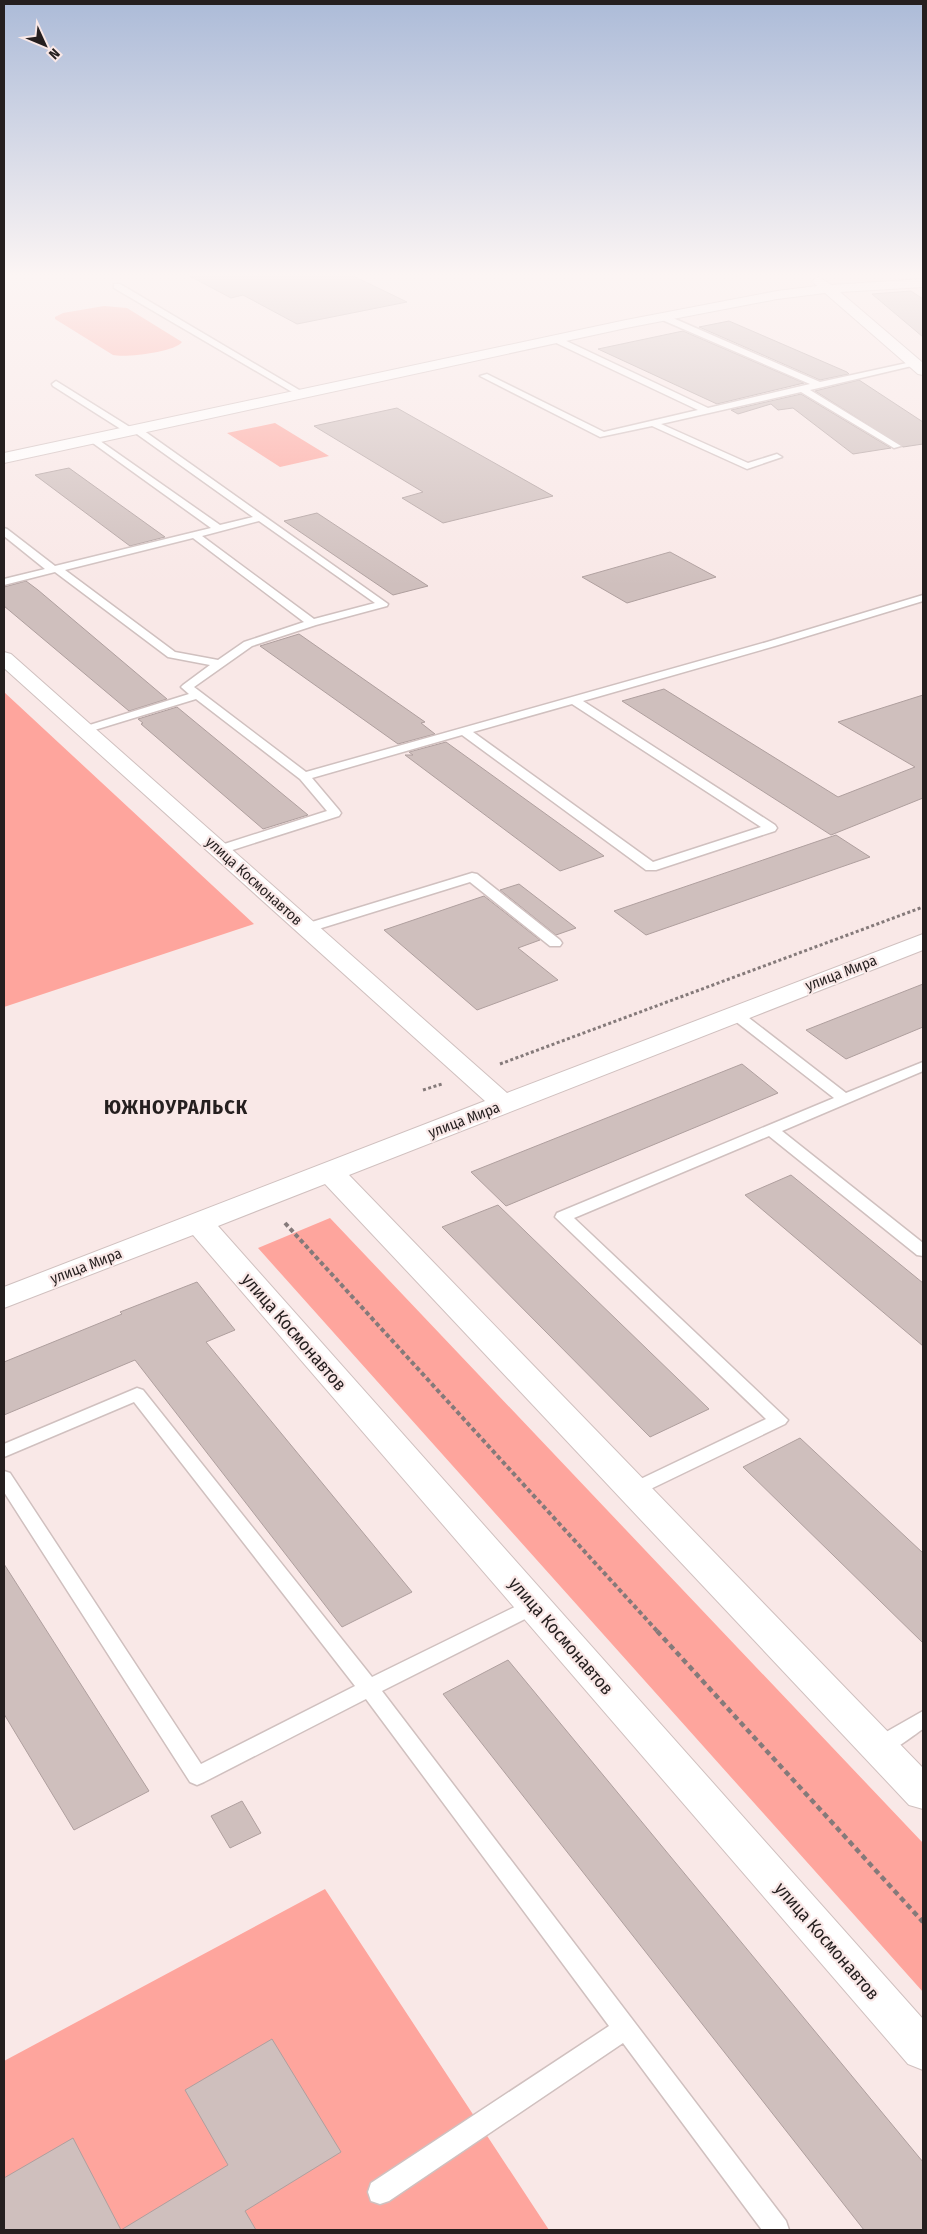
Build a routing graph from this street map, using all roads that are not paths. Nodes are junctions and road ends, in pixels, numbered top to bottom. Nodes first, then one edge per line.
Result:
1 (273, 377) edge
2 (380, 377) edge
3 (487, 377) edge
4 (635, 377) edge
5 (801, 377) edge
6 (862, 377) edge
7 (56, 384) dead end
8 (819, 385) junction
9 (803, 388) junction
10 (302, 394) junction
11 (707, 411) junction
12 (654, 424) junction
13 (134, 430) junction
14 (93, 439) junction
15 (897, 446) dead end
16 (777, 457) dead end
17 (4, 458) edge
18 (262, 518) junction
19 (219, 529) junction
20 (4, 531) edge
21 (195, 535) junction
22 (55, 569) junction
23 (4, 582) edge
24 (923, 598) edge
25 (312, 623) junction
26 (4, 658) edge
27 (220, 664) junction
28 (198, 695) junction
29 (573, 699) junction
30 (84, 730) junction
31 (463, 730) junction
32 (304, 776) junction
33 (219, 850) junction
34 (307, 928) junction
35 (923, 941) edge
36 (555, 943) dead end
37 (735, 1014) junction
38 (923, 1066) edge
39 (844, 1099) junction
40 (504, 1104) junction
41 (771, 1130) junction
42 (330, 1172) junction
43 (198, 1222) junction
44 (923, 1251) edge
45 (6, 1293) edge
46 (4, 1451) edge
47 (4, 1478) edge
48 (634, 1490) junction
49 (534, 1606) junction
50 (369, 1688) junction
51 (923, 1719) edge
52 (879, 1746) junction
53 (923, 1793) edge
54 (626, 2028) junction
55 (923, 2050) edge
56 (380, 2192) dead end
57 (777, 2230) edge

1 - 10 lane
2 - 10 street
3 - 12 lane
4 - 11 lane
5 - 8 lane
6 - 8 lane
7 - 13 lane
8 - 9 lane
9 - 11 lane
9 - 15 lane
10 - 13 street
11 - 12 lane
12 - 16 lane
13 - 14 street
13 - 18 lane
14 - 17 street
14 - 19 lane
18 - 19 lane
18 - 25 lane
19 - 21 lane
20 - 22 lane
21 - 22 lane
21 - 25 lane
22 - 23 lane
22 - 27 lane
24 - 29 lane
25 - 27 lane
26 - 30 street, улица Космонавтов
27 - 28 lane
28 - 30 lane
28 - 32 lane
29 - 31 lane
29 - 31 lane
30 - 33 street, улица Космонавтов
31 - 32 lane
32 - 33 lane
33 - 34 street, улица Космонавтов
34 - 36 lane
34 - 40 street, улица Космонавтов
35 - 37 street, улица Мира
37 - 39 lane
37 - 40 street, улица Мира
38 - 39 lane
39 - 41 lane
40 - 42 street, улица Мира
41 - 44 lane
41 - 48 lane
42 - 43 street, улица Мира
42 - 48 street
43 - 45 street, улица Мира
43 - 49 street, улица Космонавтов
46 - 50 lane
47 - 50 lane
48 - 52 street
49 - 50 lane
49 - 55 street, улица Космонавтов
50 - 54 lane
51 - 52 lane
52 - 53 street
54 - 56 lane
54 - 57 lane

